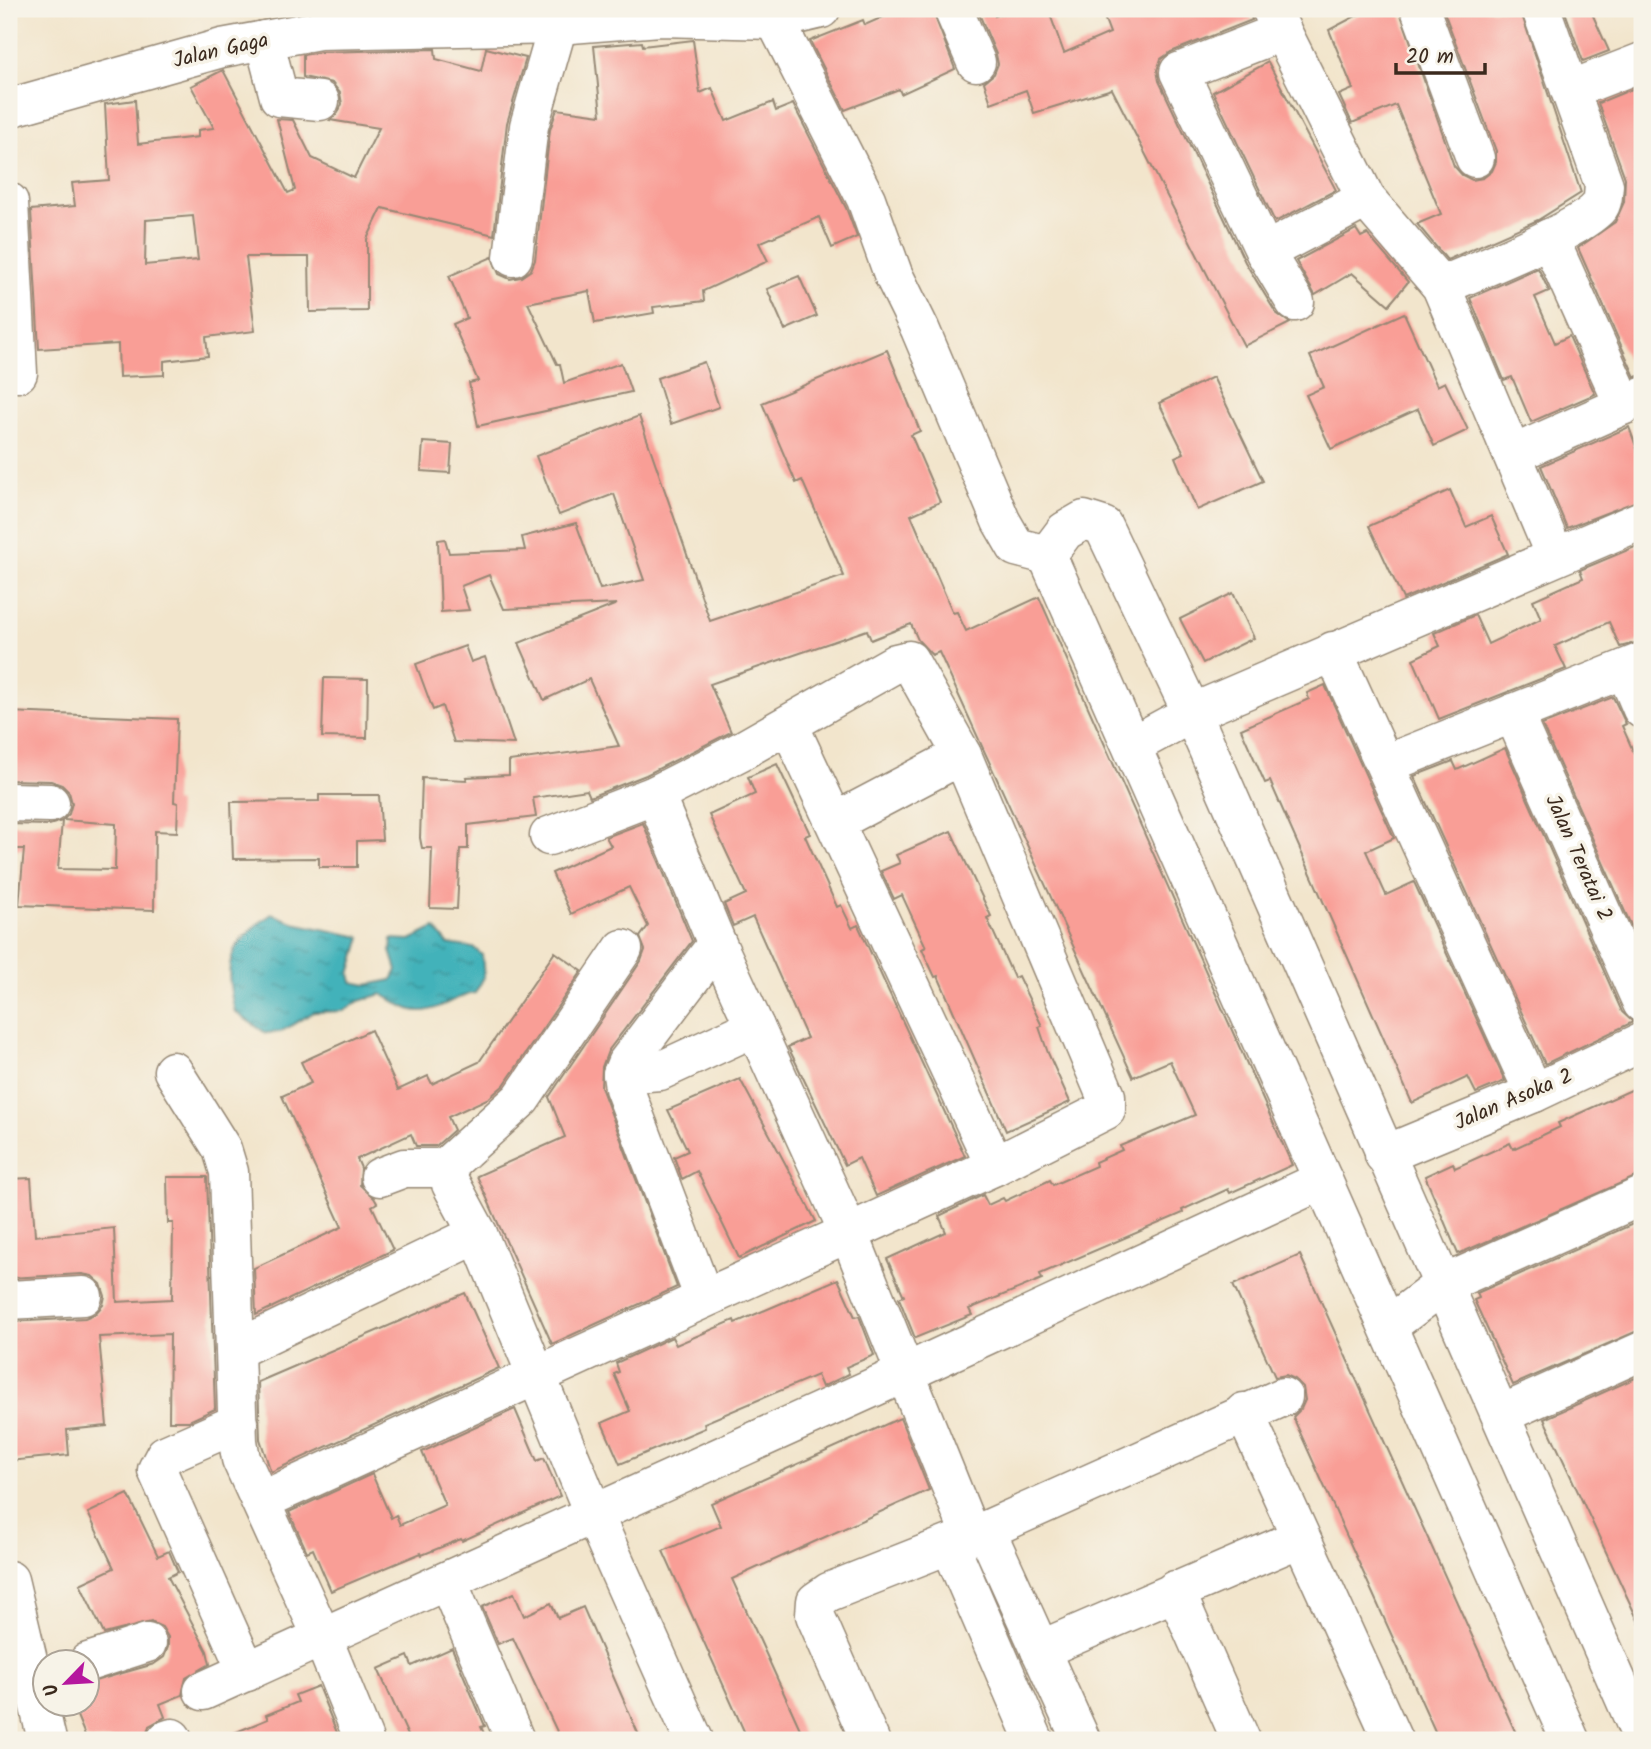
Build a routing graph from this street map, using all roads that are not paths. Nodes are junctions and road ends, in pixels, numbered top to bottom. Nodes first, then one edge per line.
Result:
1 (821, 9) edge
2 (953, 9) edge
3 (1420, 9) edge
4 (1541, 9) edge
5 (557, 17) edge
6 (775, 20) junction
7 (1276, 20) edge
8 (264, 40) junction
9 (976, 62) dead end
10 (1642, 62) edge
11 (1570, 90) junction
12 (320, 101) dead end
13 (9, 108) edge
14 (1475, 158) dead end
15 (1366, 199) junction
16 (9, 202) edge
17 (1549, 238) junction
18 (1265, 252) junction
19 (513, 257) dead end
20 (1441, 286) junction
21 (1295, 302) dead end
22 (18, 373) dead end
23 (1633, 401) edge
24 (1514, 454) junction
25 (1642, 520) edge
26 (1047, 555) junction
27 (1555, 556) junction
28 (1333, 651) junction
29 (1634, 665) edge
30 (1642, 709) edge
31 (1192, 713) junction
32 (1513, 713) junction
33 (789, 725) junction
34 (1133, 745) junction
35 (962, 755) junction
36 (1386, 764) junction
37 (655, 795) junction
38 (9, 802) edge
39 (50, 803) dead end
40 (835, 822) junction
41 (549, 836) dead end
42 (717, 944) junction
43 (623, 949) dead end
44 (1642, 1003) edge
45 (755, 1027) junction
46 (1642, 1042) edge
47 (173, 1071) dead end
48 (622, 1074) junction
49 (1534, 1093) junction
50 (1384, 1155) junction
51 (995, 1166) junction
52 (445, 1172) junction
53 (380, 1177) dead end
54 (1323, 1180) junction
55 (1642, 1196) edge
56 (848, 1231) junction
57 (478, 1234) junction
58 (1444, 1284) junction
59 (83, 1296) dead end
60 (704, 1298) junction
61 (9, 1300) edge
62 (1388, 1326) junction
63 (235, 1350) junction
64 (1642, 1351) edge
65 (904, 1374) junction
66 (536, 1377) junction
67 (1283, 1397) dead end
68 (1244, 1412) junction
69 (1502, 1414) junction
70 (238, 1423) junction
71 (261, 1501) junction
72 (594, 1515) junction
73 (969, 1537) junction
74 (1300, 1538) junction
75 (9, 1580) edge
76 (448, 1582) junction
77 (1175, 1590) junction
78 (13, 1619) edge
79 (323, 1639) junction
80 (146, 1643) dead end
81 (1040, 1650) junction
82 (102, 1657) edge
83 (32, 1663) edge
84 (247, 1672) junction
85 (202, 1692) dead end
86 (44, 1718) edge
87 (1642, 1738) edge
88 (47, 1740) edge
89 (364, 1740) edge
90 (515, 1740) edge
91 (694, 1740) edge
92 (870, 1740) edge
93 (1034, 1740) edge
94 (1081, 1740) edge
95 (1241, 1740) edge
96 (1393, 1740) edge
97 (1570, 1740) edge

1 - 6 street, Jalan Gaga
2 - 9 street
3 - 14 street
4 - 11 street
5 - 6 street, Jalan Gaga
5 - 8 street, Jalan Gaga
5 - 19 street
6 - 26 street
7 - 15 street
7 - 18 street
8 - 12 street
8 - 13 street, Jalan Gaga
10 - 11 street
11 - 17 street
15 - 18 street
15 - 20 street
16 - 22 street
17 - 20 street
17 - 23 street
18 - 21 street
20 - 24 street
23 - 24 street
24 - 27 street
25 - 27 street
26 - 31 street
26 - 34 street
27 - 28 street
28 - 31 street
28 - 36 street
29 - 30 street
29 - 32 street
31 - 34 street
31 - 50 street
32 - 36 street
32 - 44 street, Jalan Teratai 2
33 - 35 street
33 - 37 street
33 - 40 street
34 - 54 street
35 - 40 street
35 - 51 street
36 - 49 street
37 - 41 street
37 - 42 street
38 - 39 street
40 - 51 street
42 - 45 street
42 - 48 street
43 - 52 street
45 - 48 street
45 - 56 street
46 - 49 street, Jalan Asoka 2
47 - 63 street
48 - 60 street
49 - 50 street, Jalan Asoka 2
50 - 58 street
51 - 56 street
52 - 53 street
52 - 57 street
54 - 62 street
54 - 65 street
55 - 58 street
56 - 60 street
56 - 65 street
57 - 63 street
57 - 66 street
58 - 62 street
58 - 69 street
59 - 61 street
60 - 66 street
62 - 97 street
63 - 70 street
64 - 69 street
65 - 72 street
65 - 73 street
66 - 71 street
66 - 72 street
67 - 68 street
68 - 73 street
68 - 74 street
69 - 87 street
70 - 71 street
70 - 84 street
71 - 79 street
72 - 76 street
72 - 91 street
73 - 81 street
73 - 92 street
73 - 93 street
74 - 77 street
74 - 96 street
75 - 78 street
76 - 79 street
76 - 90 street
77 - 81 street
77 - 95 street
78 - 83 street
79 - 84 street
79 - 89 street
80 - 82 street
81 - 94 street
84 - 85 street
86 - 88 street

